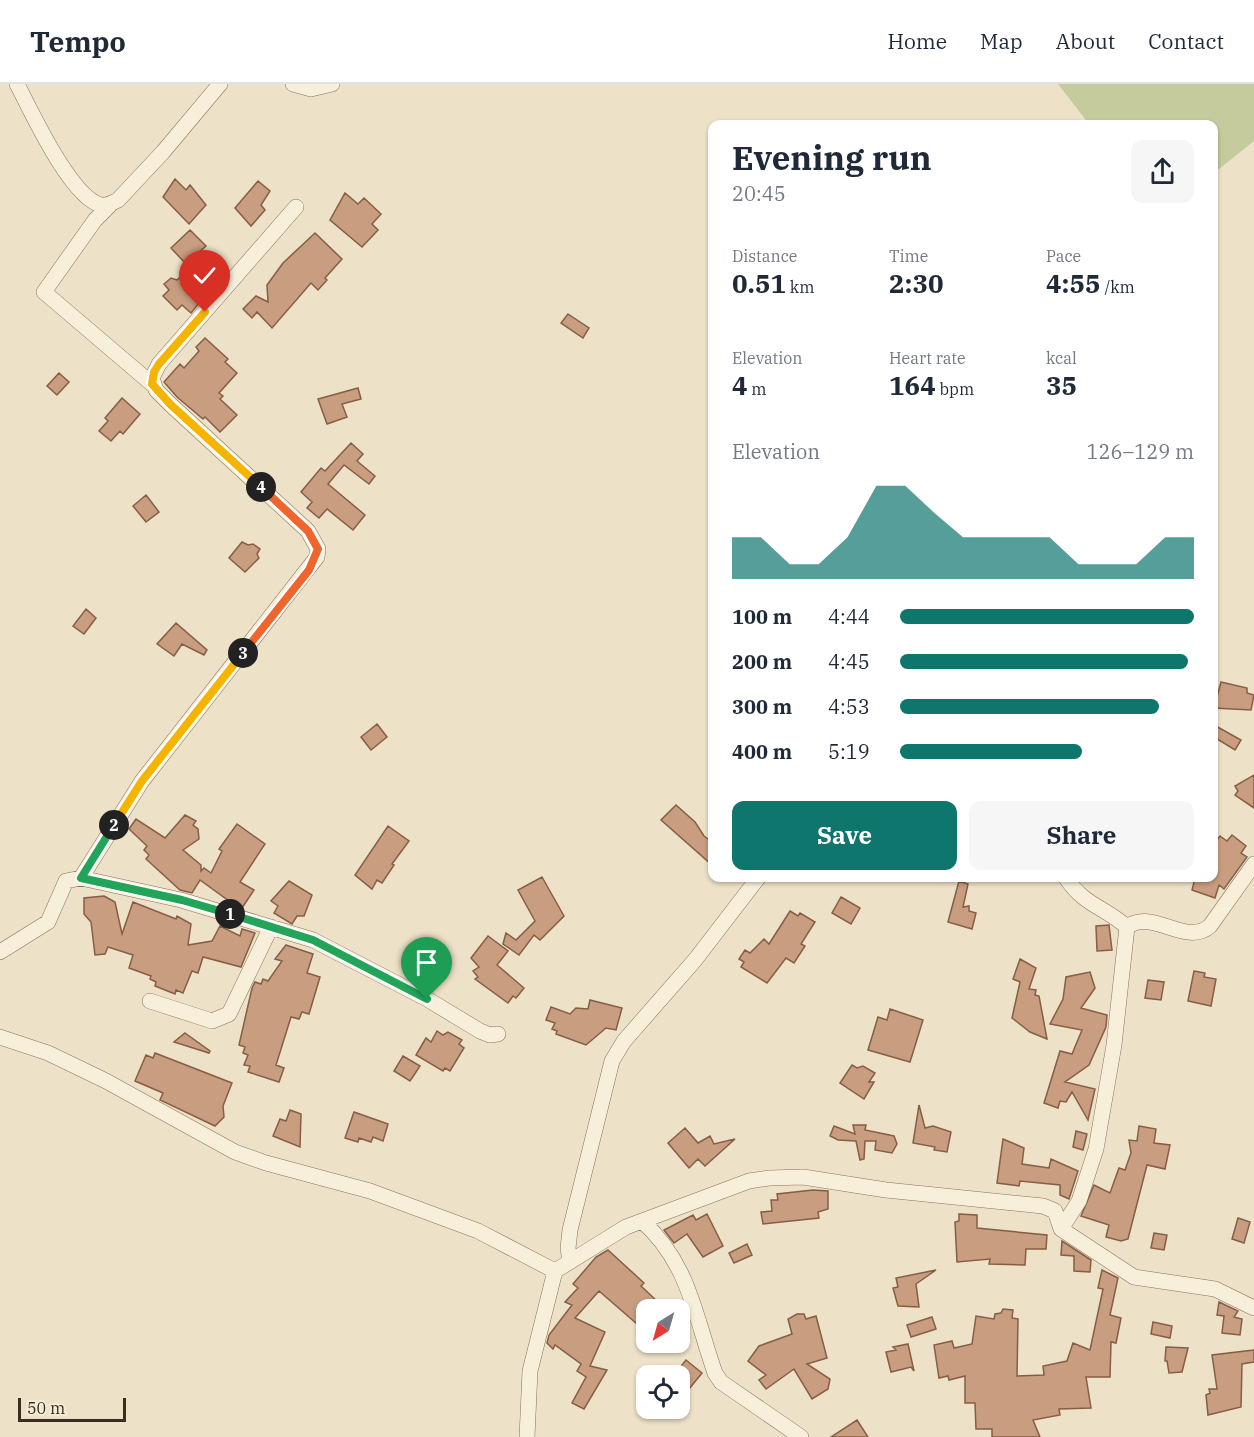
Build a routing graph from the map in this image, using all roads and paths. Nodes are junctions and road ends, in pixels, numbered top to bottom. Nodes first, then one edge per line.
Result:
1 (16, 84) edge
2 (220, 84) edge
3 (293, 84) edge
4 (332, 84) edge
5 (110, 205) junction
6 (296, 207) dead end
7 (152, 384) junction
8 (1254, 864) edge
9 (81, 878) junction
10 (755, 882) edge
11 (1069, 882) edge
12 (271, 927) junction
13 (1127, 927) junction
14 (0, 952) edge
15 (150, 1001) dead end
16 (498, 1034) dead end
17 (0, 1037) edge
18 (642, 1221) junction
19 (1061, 1229) junction
20 (570, 1262) junction
21 (555, 1271) junction
22 (1254, 1308) edge
23 (527, 1437) edge
24 (801, 1437) edge

1 - 5 street
2 - 5 street
3 - 4 street
5 - 7 street
6 - 7 street
7 - 9 street
8 - 13 street
9 - 12 street
9 - 14 street
10 - 20 street
11 - 13 street
12 - 15 street
12 - 16 street
13 - 19 street
17 - 21 street
18 - 19 street
18 - 20 street
18 - 24 street
19 - 22 street
20 - 21 street
21 - 23 street

